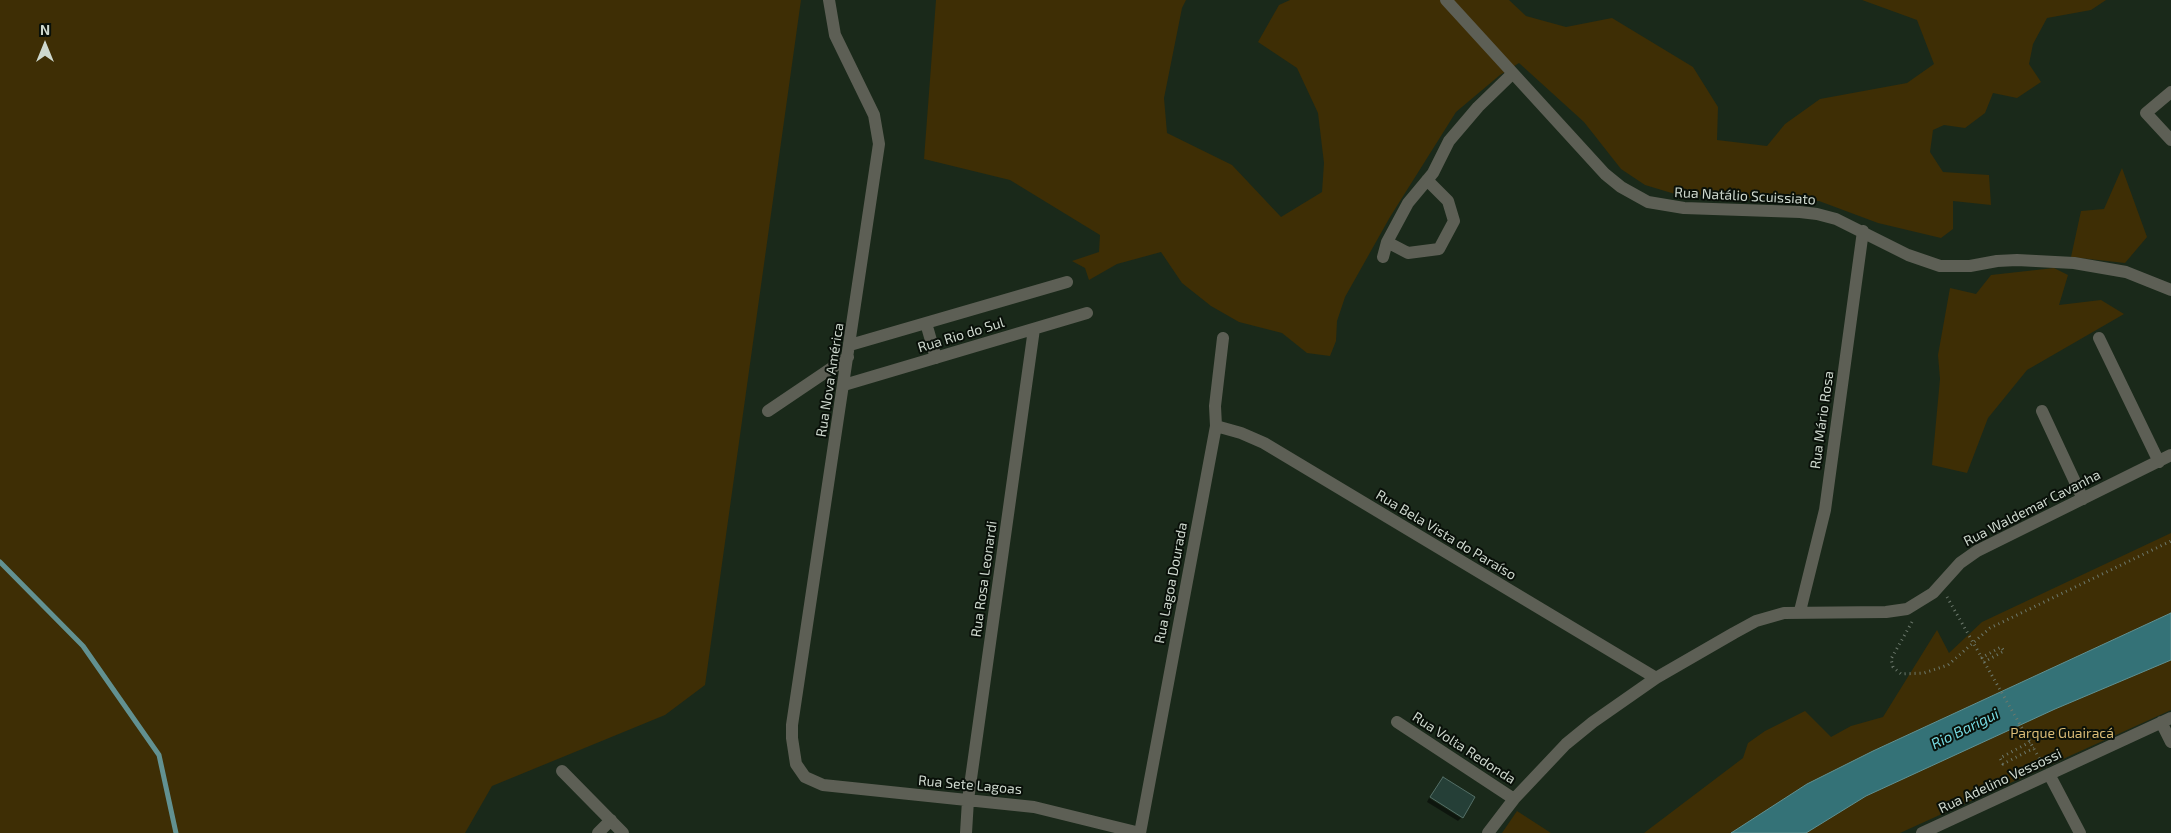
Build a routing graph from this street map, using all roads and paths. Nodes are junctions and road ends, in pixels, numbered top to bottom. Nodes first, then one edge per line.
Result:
1 (829, 0) edge
2 (1446, 0) edge
3 (1512, 74) junction
4 (2171, 92) edge
5 (2171, 140) edge
6 (1427, 180) junction
7 (1862, 231) junction
8 (1387, 242) junction
9 (1384, 257) dead end
10 (1067, 282) dead end
11 (2171, 290) edge
12 (1088, 312) dead end
13 (926, 323) junction
14 (1034, 329) junction
15 (1224, 338) dead end
16 (2099, 338) dead end
17 (849, 351) junction
18 (936, 358) junction
19 (844, 385) junction
20 (768, 411) dead end
21 (2042, 411) dead end
22 (1216, 426) junction
23 (2171, 456) edge
24 (2159, 462) junction
25 (2083, 499) junction
26 (2171, 541) edge
27 (1940, 585) junction
28 (1925, 600) junction
29 (1800, 611) junction
30 (1972, 642) junction
31 (1982, 660) junction
32 (1656, 678) junction
33 (2166, 720) edge
34 (1397, 722) dead end
35 (2030, 742) junction
36 (2171, 742) edge
37 (562, 771) dead end
38 (800, 771) joint
39 (2049, 774) junction
40 (1514, 799) junction
41 (968, 800) junction
42 (611, 820) junction
43 (1927, 832) edge
44 (598, 833) edge
45 (623, 833) edge
46 (966, 833) edge
47 (1140, 833) edge
48 (1488, 833) edge
49 (2080, 833) edge

1 - 17 street, Rua Nova América
2 - 3 street, Rua Natálio Scuissiato
3 - 6 street
3 - 7 street, Rua Natálio Scuissiato
4 - 5 street
6 - 8 street
6 - 8 street
7 - 11 street, Rua Natálio Scuissiato
7 - 29 street, Rua Mário Rosa
8 - 9 street
10 - 13 street, Rua Rio do Sul
12 - 14 street, Rua Rio do Sul
13 - 17 street, Rua Rio do Sul
13 - 18 street
14 - 18 street, Rua Rio do Sul
14 - 41 street, Rua Rosa Leonardi
15 - 22 street, Rua Lagoa Dourada
16 - 24 street
17 - 19 street, Rua Nova América
17 - 20 street, Rua Rio do Sul
18 - 19 street, Rua Rio do Sul
19 - 38 street, Rua Nova América
21 - 25 street
22 - 32 street, Rua Bela Vista do Paraíso
22 - 47 street, Rua Lagoa Dourada
23 - 24 street, Rua Waldemar Cavanha
24 - 25 street, Rua Waldemar Cavanha
25 - 27 street, Rua Waldemar Cavanha
26 - 30 path
27 - 28 street, Rua Waldemar Cavanha
27 - 30 path
28 - 29 street, Rua Waldemar Cavanha
28 - 30 path
29 - 32 street, Rua Waldemar Cavanha
30 - 31 path
31 - 31 path
31 - 35 path
32 - 40 street, Rua Waldemar Cavanha
33 - 36 street
33 - 39 street, Rua Adelino Vessossi
34 - 40 street, Rua Volta Redonda
35 - 35 path
37 - 42 street
38 - 41 street, Rua Sete Lagoas
39 - 43 street, Rua Adelino Vessossi
39 - 49 street
40 - 48 street, Rua Waldemar Cavanha
41 - 46 street, Rua Rosa Leonardi
41 - 47 street, Rua Sete Lagoas
42 - 44 street
42 - 45 street

